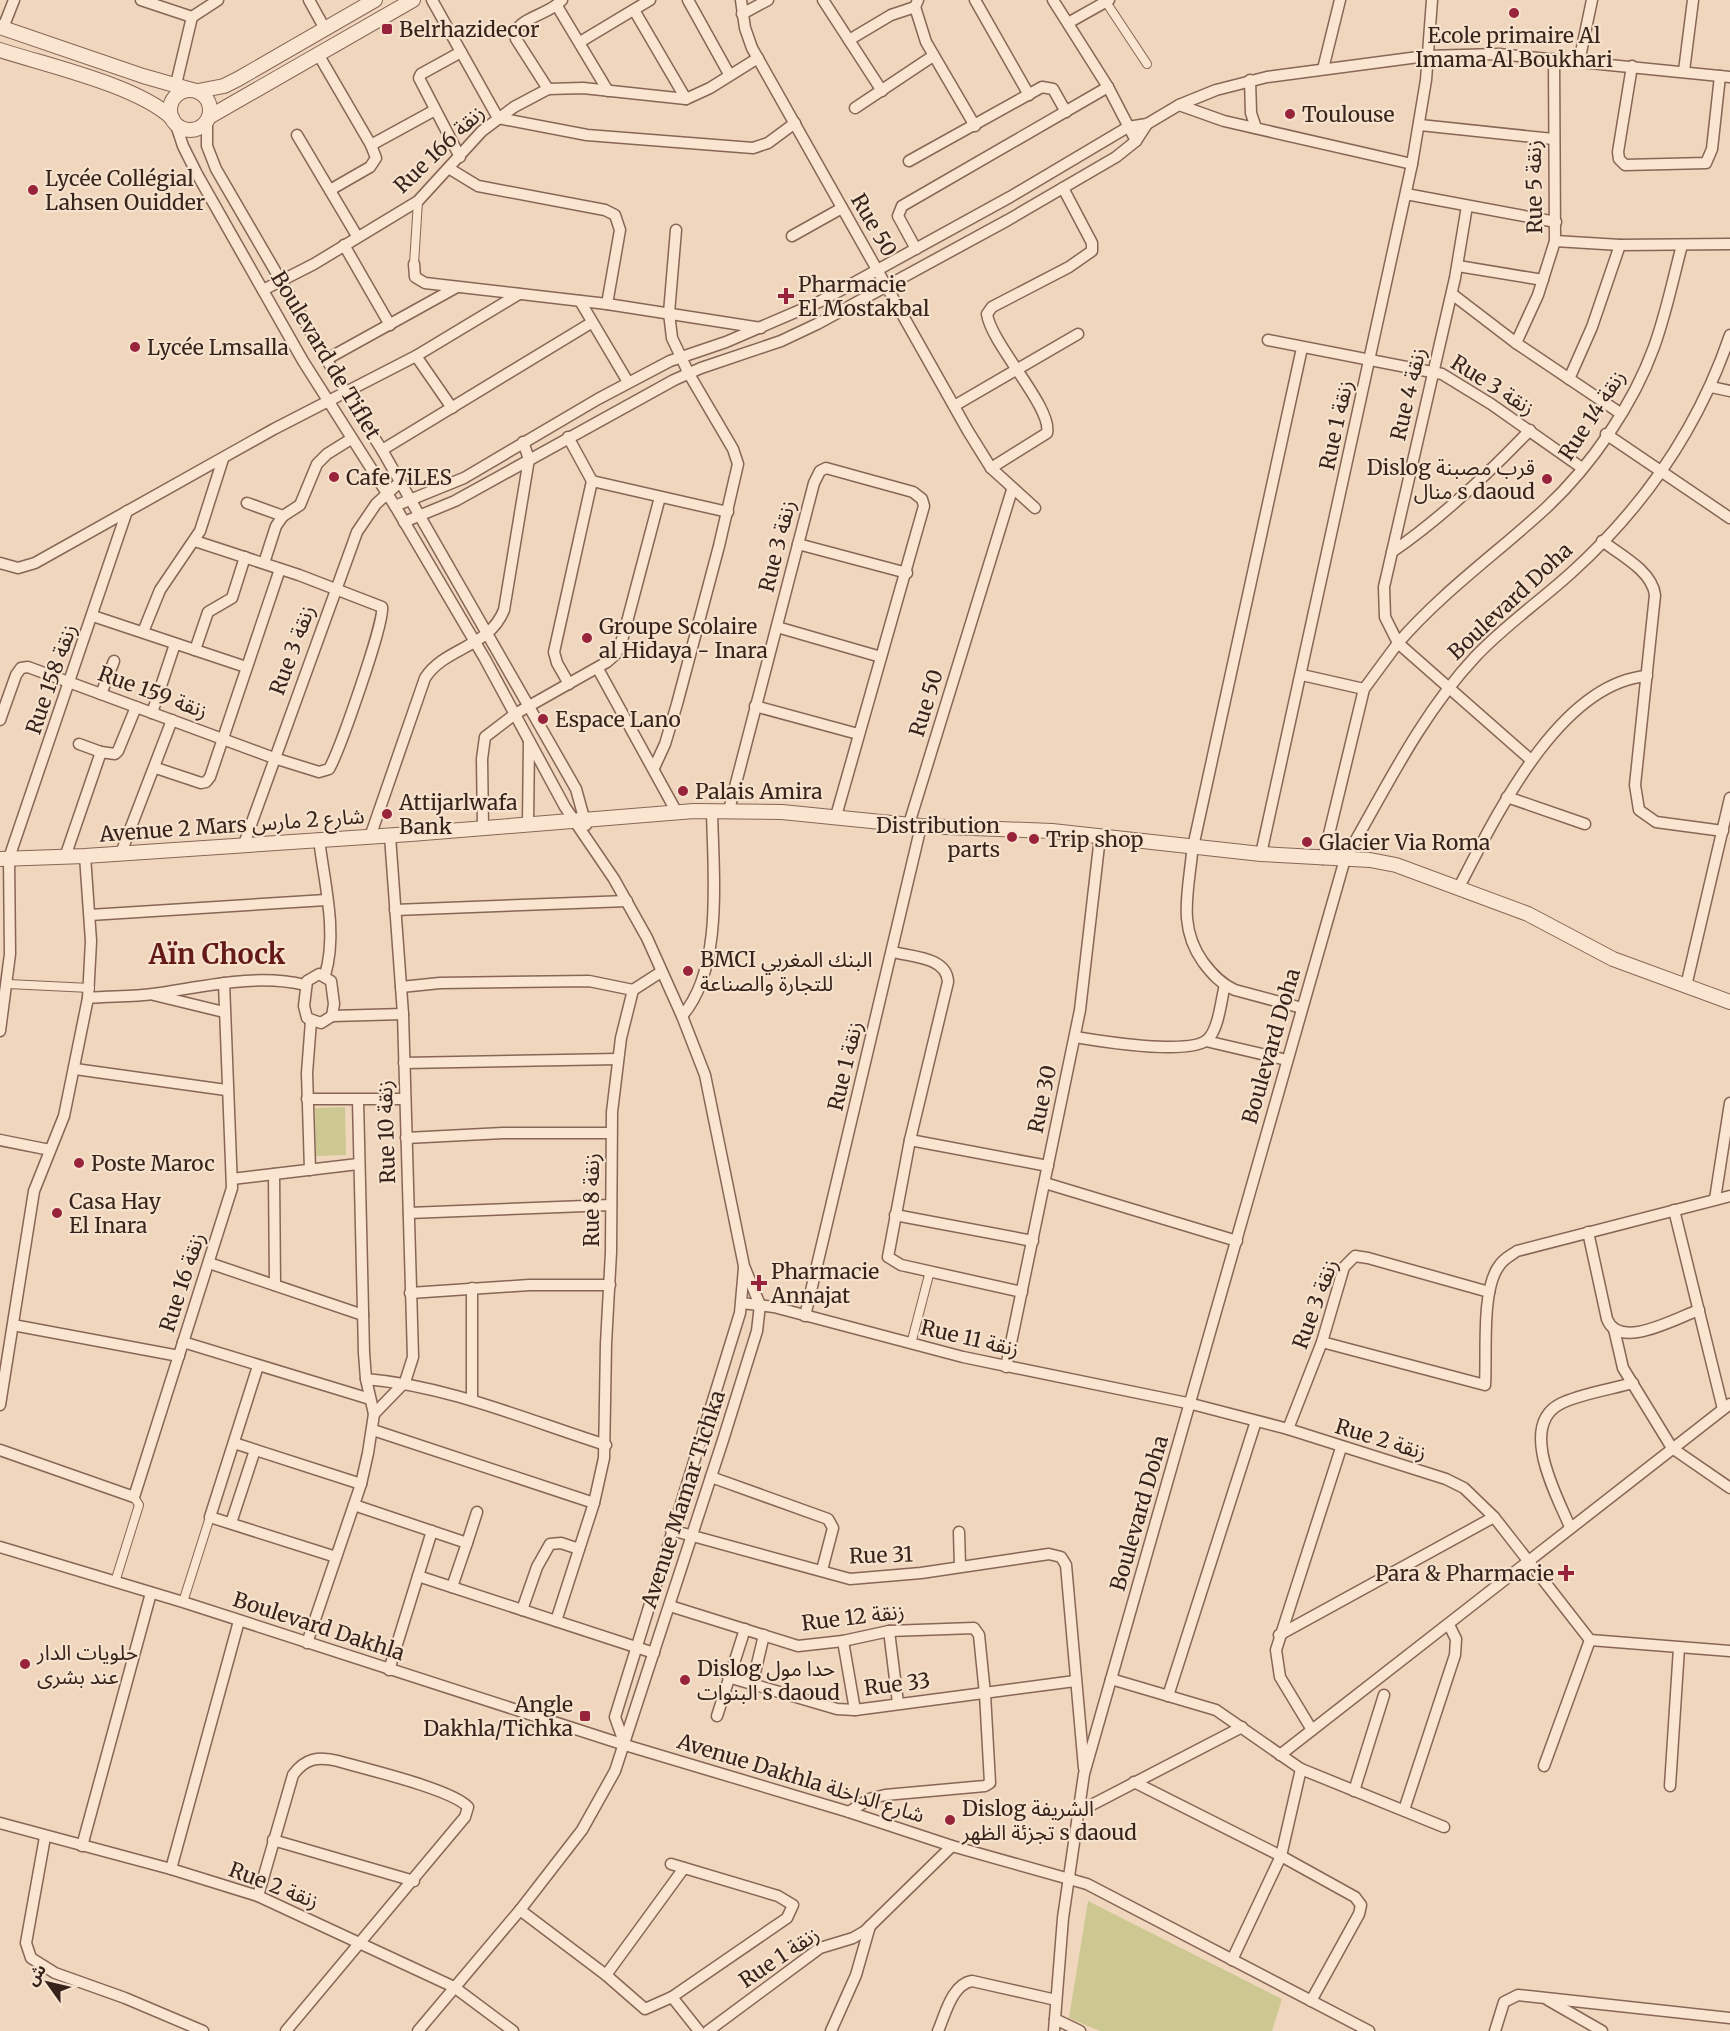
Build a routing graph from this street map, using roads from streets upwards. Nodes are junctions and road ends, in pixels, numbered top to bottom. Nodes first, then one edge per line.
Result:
1 (14, 0) edge
2 (141, 0) edge
3 (218, 0) edge
4 (309, 0) edge
5 (375, 0) edge
6 (413, 0) edge
7 (432, 0) edge
8 (650, 0) edge
9 (688, 0) edge
10 (741, 0) edge
11 (768, 0) edge
12 (823, 0) edge
13 (975, 0) edge
14 (1053, 0) edge
15 (1340, 0) edge
16 (1431, 0) edge
17 (1592, 0) edge
18 (1693, 0) edge
19 (1108, 1) edge
20 (560, 3) edge
21 (917, 4) edge
22 (633, 9) junction
23 (742, 14) junction
24 (192, 16) junction
25 (1068, 23) junction
26 (2, 28) edge
27 (325, 29) junction
28 (849, 40) junction
29 (580, 42) junction
30 (0, 50) edge
31 (461, 51) junction
32 (318, 54) junction
33 (933, 56) junction
34 (1426, 56) junction
35 (758, 58) junction
36 (1554, 59) junction
37 (1579, 62) junction
38 (1147, 64) dead end
39 (1632, 66) junction
40 (1323, 69) junction
41 (1684, 71) junction
42 (729, 74) junction
43 (1725, 76) edge
44 (1250, 81) junction
45 (1108, 87) junction
46 (548, 89) junction
47 (177, 90) junction
48 (195, 91) junction
49 (608, 91) junction
50 (882, 91) junction
51 (1029, 95) junction
52 (686, 99) junction
53 (1179, 105) junction
54 (855, 108) dead end
55 (435, 110) junction
56 (1066, 112) junction
57 (498, 118) junction
58 (208, 119) junction
59 (174, 122) junction
60 (795, 123) junction
61 (1147, 124) junction
62 (1420, 125) junction
63 (975, 126) junction
64 (1128, 126) junction
65 (1256, 128) junction
66 (297, 135) dead end
67 (1553, 139) junction
68 (1136, 141) junction
69 (371, 145) junction
70 (460, 157) junction
71 (909, 161) dead end
72 (1412, 164) junction
73 (450, 169) junction
74 (1064, 188) junction
75 (330, 190) junction
76 (1406, 194) junction
77 (418, 201) junction
78 (1467, 206) junction
79 (842, 208) junction
80 (1556, 222) junction
81 (676, 230) dead end
82 (357, 236) junction
83 (792, 236) dead end
84 (1555, 242) junction
85 (1730, 244) edge
86 (344, 245) junction
87 (1620, 245) junction
88 (1682, 245) junction
89 (916, 249) junction
90 (414, 264) joint
91 (1458, 266) junction
92 (878, 271) junction
93 (282, 280) junction
94 (1543, 280) junction
95 (457, 287) junction
96 (887, 287) junction
97 (263, 290) junction
98 (519, 294) junction
99 (1452, 294) junction
100 (580, 301) junction
101 (607, 304) junction
102 (669, 313) junction
103 (591, 323) junction
104 (390, 325) junction
105 (761, 328) junction
106 (1078, 334) dead end
107 (1730, 335) edge
108 (1268, 340) dead end
109 (1516, 343) junction
110 (1302, 348) junction
111 (416, 356) junction
112 (680, 357) junction
113 (327, 359) junction
114 (1369, 362) junction
115 (1015, 368) junction
116 (1433, 372) junction
117 (688, 374) junction
118 (1569, 379) junction
119 (628, 382) junction
120 (1712, 387) junction
121 (1730, 391) edge
122 (346, 392) junction
123 (327, 401) junction
124 (954, 406) junction
125 (452, 408) junction
126 (1620, 413) junction
127 (1530, 430) junction
128 (1606, 434) junction
129 (568, 437) junction
130 (351, 439) junction
131 (523, 442) junction
132 (382, 450) junction
133 (223, 459) junction
134 (529, 459) junction
135 (991, 468) junction
136 (1582, 468) junction
137 (1662, 472) junction
138 (592, 481) junction
139 (400, 482) junction
140 (1012, 490) junction
141 (387, 493) junction
142 (660, 497) junction
143 (411, 500) junction
144 (247, 503) dead end
145 (395, 506) junction
146 (1035, 508) dead end
147 (127, 511) junction
148 (728, 512) junction
149 (283, 516) junction
150 (420, 516) junction
151 (1730, 518) edge
152 (404, 522) junction
153 (195, 541) junction
154 (1602, 541) junction
155 (798, 544) junction
156 (1392, 552) junction
157 (245, 557) junction
158 (0, 563) edge
159 (264, 563) junction
160 (280, 569) junction
161 (907, 573) junction
162 (335, 589) junction
163 (93, 616) junction
164 (777, 627) junction
165 (143, 632) junction
166 (487, 636) junction
167 (475, 643) junction
168 (1398, 643) junction
169 (175, 644) junction
170 (195, 650) junction
171 (881, 657) junction
172 (114, 661) dead end
173 (246, 667) junction
174 (598, 669) junction
175 (1302, 675) junction
176 (1647, 676) junction
177 (70, 682) junction
178 (569, 684) junction
179 (1450, 686) junction
180 (1364, 689) junction
181 (101, 694) junction
182 (755, 706) junction
183 (136, 707) junction
184 (528, 707) junction
185 (152, 713) junction
186 (515, 714) junction
187 (0, 720) edge
188 (172, 720) junction
189 (858, 734) junction
190 (223, 739) junction
191 (529, 740) junction
192 (79, 744) dead end
193 (101, 752) junction
194 (274, 758) junction
195 (1531, 760) junction
196 (156, 768) junction
197 (654, 768) junction
198 (1507, 797) junction
199 (1730, 798) edge
200 (712, 810) junction
201 (729, 810) junction
202 (676, 811) junction
203 (836, 816) junction
204 (580, 820) junction
205 (528, 824) junction
206 (1585, 824) dead end
207 (915, 825) junction
208 (483, 827) junction
209 (1723, 831) junction
210 (390, 836) junction
211 (370, 837) junction
212 (1101, 837) junction
213 (319, 839) junction
214 (244, 844) junction
215 (1192, 850) junction
216 (121, 853) junction
217 (1261, 854) junction
218 (85, 856) junction
219 (65, 857) junction
220 (4, 859) edge
221 (1323, 859) junction
222 (1345, 859) junction
223 (1460, 887) junction
224 (326, 900) junction
225 (627, 901) junction
226 (395, 910) junction
227 (90, 915) junction
228 (5, 926) edge
229 (893, 952) junction
230 (661, 972) junction
231 (325, 975) junction
232 (224, 983) junction
233 (8, 984) junction
234 (305, 985) junction
235 (1225, 985) junction
236 (1686, 986) junction
237 (401, 987) junction
238 (633, 990) junction
239 (89, 993) junction
240 (151, 994) junction
241 (1730, 1002) edge
242 (1302, 1008) junction
243 (224, 1012) junction
244 (1, 1014) edge
245 (403, 1014) junction
246 (332, 1016) junction
247 (682, 1016) junction
248 (310, 1021) junction
249 (0, 1030) edge
250 (1075, 1037) junction
251 (1206, 1041) junction
252 (618, 1059) junction
253 (1287, 1060) junction
254 (404, 1063) junction
255 (75, 1070) junction
256 (226, 1090) junction
257 (307, 1099) junction
258 (405, 1099) junction
259 (358, 1100) junction
260 (1730, 1103) edge
261 (610, 1133) junction
262 (406, 1138) junction
263 (0, 1140) edge
264 (910, 1140) junction
265 (50, 1150) junction
266 (358, 1164) junction
267 (1048, 1166) junction
268 (310, 1170) junction
269 (274, 1174) junction
270 (232, 1179) junction
271 (1045, 1183) junction
272 (1730, 1196) edge
273 (1715, 1199) junction
274 (611, 1205) junction
275 (1674, 1210) junction
276 (409, 1213) junction
277 (895, 1215) junction
278 (1588, 1232) junction
279 (1033, 1241) junction
280 (1238, 1242) junction
281 (209, 1263) junction
282 (744, 1266) junction
283 (930, 1271) junction
284 (275, 1285) junction
285 (610, 1285) junction
286 (472, 1288) junction
287 (1022, 1292) junction
288 (1489, 1292) junction
289 (410, 1293) junction
290 (742, 1303) junction
291 (760, 1305) junction
292 (1699, 1310) junction
293 (363, 1315) junction
294 (805, 1316) junction
295 (13, 1325) junction
296 (1614, 1329) junction
297 (5, 1340) edge
298 (183, 1342) junction
299 (1322, 1342) junction
300 (911, 1344) junction
301 (179, 1356) junction
302 (258, 1366) junction
303 (1006, 1367) junction
304 (366, 1379) junction
305 (405, 1382) junction
306 (1633, 1383) junction
307 (370, 1400) junction
308 (472, 1400) junction
309 (1192, 1404) junction
310 (0, 1405) edge
311 (1727, 1407) edge
312 (374, 1414) junction
313 (1256, 1421) junction
314 (1288, 1429) junction
315 (373, 1430) junction
316 (234, 1443) junction
317 (606, 1445) junction
318 (1341, 1448) junction
319 (1672, 1449) junction
320 (0, 1450) edge
321 (255, 1450) junction
322 (711, 1478) junction
323 (361, 1484) junction
324 (1730, 1488) edge
325 (134, 1497) junction
326 (594, 1503) junction
327 (354, 1504) junction
328 (477, 1512) dead end
329 (210, 1517) junction
330 (1494, 1517) junction
331 (231, 1523) junction
332 (1570, 1527) junction
333 (671, 1530) junction
334 (432, 1531) junction
335 (959, 1532) dead end
336 (692, 1536) junction
337 (467, 1543) junction
338 (0, 1547) edge
339 (579, 1549) junction
340 (336, 1557) junction
341 (1528, 1561) junction
342 (960, 1566) junction
343 (822, 1570) junction
344 (418, 1576) junction
345 (116, 1582) junction
346 (452, 1587) junction
347 (151, 1593) junction
348 (183, 1602) junction
349 (670, 1606) junction
350 (522, 1610) junction
351 (556, 1620) junction
352 (239, 1621) junction
353 (1449, 1624) junction
354 (745, 1629) junction
355 (889, 1631) junction
356 (764, 1635) junction
357 (1279, 1635) junction
358 (1590, 1640) junction
359 (843, 1641) junction
360 (307, 1643) junction
361 (636, 1647) junction
362 (1679, 1648) junction
363 (1730, 1651) edge
364 (654, 1653) junction
365 (389, 1670) junction
366 (728, 1677) junction
367 (1111, 1679) junction
368 (1075, 1681) junction
369 (752, 1685) junction
370 (986, 1694) junction
371 (1384, 1695) dead end
372 (1168, 1696) junction
373 (898, 1703) junction
374 (855, 1710) junction
375 (717, 1716) dead end
376 (1242, 1726) junction
377 (1312, 1730) junction
378 (625, 1745) junction
379 (1280, 1755) junction
380 (1544, 1766) dead end
381 (1301, 1769) junction
382 (1084, 1774) junction
383 (1134, 1782) junction
384 (1670, 1786) dead end
385 (1354, 1791) junction
386 (1404, 1810) junction
387 (849, 1812) junction
388 (1078, 1812) junction
389 (0, 1823) edge
390 (1444, 1827) dead end
391 (45, 1837) junction
392 (273, 1840) junction
393 (81, 1846) junction
394 (952, 1846) junction
395 (1281, 1856) junction
396 (671, 1864) dead end
397 (684, 1868) junction
398 (171, 1869) junction
399 (1069, 1879) junction
400 (414, 1881) junction
401 (258, 1896) junction
402 (520, 1910) junction
403 (870, 1926) junction
404 (361, 1942) junction
405 (1232, 1960) junction
406 (606, 1975) junction
407 (454, 1987) junction
408 (672, 1997) junction
409 (1543, 1998) junction
410 (1056, 2000) junction
411 (1311, 2001) junction
412 (1730, 2018) edge
413 (1055, 2019) junction
414 (203, 2031) edge
415 (286, 2031) edge
416 (418, 2031) edge
417 (513, 2031) edge
418 (699, 2031) edge
419 (708, 2031) edge
420 (831, 2031) edge
421 (938, 2031) edge
422 (1054, 2031) edge
423 (1080, 2031) edge
424 (1369, 2031) edge
425 (1495, 2031) edge
426 (1602, 2031) edge

1 - 26 street
2 - 24 street
3 - 24 street
4 - 27 street
5 - 27 street
6 - 32 street
7 - 31 street
8 - 22 street
9 - 42 street
10 - 23 street, Rue 50
11 - 23 street
12 - 28 street
13 - 51 street
14 - 25 street
15 - 40 street
16 - 34 street, Rue 1 زنقة
17 - 37 street
18 - 41 street
19 - 25 street
19 - 38 street
20 - 29 street
20 - 46 street
21 - 28 street
21 - 33 street
22 - 29 street
22 - 52 street
23 - 35 street, Rue 50
24 - 47 street
25 - 45 street
26 - 47 street
27 - 48 street
28 - 50 street
29 - 49 street
30 - 59 street
31 - 55 street
31 - 57 street
32 - 58 street
32 - 69 street
33 - 50 street
33 - 63 street
34 - 36 street
34 - 40 street
34 - 62 street, Rue 1 زنقة
35 - 42 street
35 - 60 street, Rue 50
36 - 37 street
36 - 67 street, Rue 5 زنقة
37 - 39 street
39 - 41 street
39 - 43 street
40 - 44 street
41 - 43 street
42 - 52 street
44 - 53 street
44 - 65 street
45 - 56 street
45 - 64 street
46 - 49 street
46 - 57 street, Rue 166 زنقة
47 - 48 street
47 - 59 street
48 - 58 street
49 - 52 street
50 - 54 street
51 - 56 street
51 - 63 street
53 - 61 street
53 - 65 street
55 - 69 street
55 - 70 street
56 - 89 street
57 - 60 street
57 - 70 street, Rue 166 زنقة
58 - 59 street
58 - 93 street, Boulevard de Tiflet
59 - 97 street, Boulevard de Tiflet
60 - 79 street, Rue 50
61 - 64 street
61 - 68 street
62 - 67 street
62 - 72 street, Rue 1 زنقة
63 - 71 street
64 - 68 street
64 - 89 street
65 - 72 street
66 - 75 street
67 - 80 street, Rue 5 زنقة
68 - 74 street
69 - 75 street
70 - 73 street, Rue 166 زنقة
72 - 76 street, Rue 1 زنقة
73 - 77 street, Rue 166 زنقة
73 - 101 street
74 - 96 street
74 - 115 street
75 - 82 street
76 - 78 street
76 - 114 street, Rue 1 زنقة
77 - 82 street, Rue 166 زنقة
77 - 90 street
78 - 80 street
78 - 91 street, Rue 4 زنقة
79 - 83 street
79 - 92 street, Rue 50
80 - 84 street, Rue 5 زنقة
81 - 102 street
82 - 86 street, Rue 166 زنقة
84 - 87 street
84 - 94 street, Rue 5 زنقة
85 - 88 street
86 - 93 street, Rue 166 زنقة
86 - 104 street
87 - 88 street
87 - 118 street
88 - 126 street, Rue 14 زنقة
89 - 92 street
90 - 95 street
91 - 94 street
91 - 99 street, Rue 4 زنقة
92 - 96 street, Rue 50
92 - 105 street
93 - 97 street, Rue 166 زنقة
93 - 113 street, Boulevard de Tiflet
94 - 109 street, Rue 5 زنقة
95 - 98 street
95 - 104 street
96 - 117 street
96 - 124 street, Rue 50
97 - 123 street, Boulevard de Tiflet
98 - 100 street
98 - 111 street
99 - 109 street
99 - 116 street, Rue 4 زنقة
100 - 101 street
100 - 103 street
101 - 102 street
102 - 105 street
102 - 112 street
103 - 119 street
103 - 125 street
104 - 113 street
105 - 112 street
106 - 115 street
107 - 120 street, Boulevard Doha
108 - 110 street, Rue 3 زنقة
109 - 118 street
110 - 114 street, Rue 3 زنقة
110 - 215 street
111 - 122 street
111 - 125 street
112 - 117 street
112 - 119 street
113 - 122 street, Boulevard de Tiflet
114 - 116 street, Rue 3 زنقة
114 - 175 street, Rue 1 زنقة
115 - 124 street
115 - 135 street
116 - 127 street, Rue 3 زنقة
116 - 156 street, Rue 4 زنقة
117 - 129 street
117 - 148 street
118 - 126 street
119 - 131 street
120 - 121 street
120 - 137 street, Boulevard Doha
122 - 123 street
122 - 132 street, Boulevard de Tiflet
123 - 130 street, Boulevard de Tiflet
123 - 133 street
124 - 135 street, Rue 50
125 - 132 street
126 - 128 street, Rue 14 زنقة
127 - 136 street, Rue 3 زنقة
127 - 156 street
128 - 136 street, Rue 14 زنقة
128 - 137 street
129 - 134 street
129 - 138 street
130 - 141 street, Boulevard de Tiflet
130 - 149 street
131 - 134 street
131 - 143 street
132 - 139 street, Boulevard de Tiflet
133 - 147 street
133 - 153 street
134 - 150 street
134 - 166 street
135 - 140 street, Rue 50
136 - 168 street, Rue 14 زنقة
137 - 151 street
137 - 154 street, Boulevard Doha
138 - 142 street
138 - 178 street
139 - 141 street, Rue 3 زنقة
139 - 143 street, Boulevard de Tiflet
140 - 146 street, Rue 50
140 - 207 street, Rue 50
141 - 145 street, Boulevard de Tiflet
141 - 162 street, Rue 3 زنقة
142 - 148 street
142 - 174 street
143 - 145 street
143 - 150 street, Boulevard de Tiflet
144 - 149 street
145 - 152 street, Boulevard de Tiflet
147 - 158 street
147 - 163 street, Rue 158 زنقة
148 - 197 street
149 - 159 street
150 - 152 street
150 - 166 street, Boulevard de Tiflet
152 - 167 street, Boulevard de Tiflet
153 - 157 street
153 - 165 street
154 - 176 street
154 - 179 street, Boulevard Doha
155 - 161 street
155 - 161 street, Rue 3 زنقة
155 - 164 street, Rue 3 زنقة
156 - 168 street, Rue 4 زنقة
157 - 159 street
157 - 170 street
159 - 160 street
160 - 162 street
160 - 173 street
161 - 171 street
162 - 194 street, Rue 3 زنقة
162 - 194 street, Rue 159 زنقة
163 - 165 street
163 - 177 street, Rue 158 زنقة
164 - 171 street
164 - 182 street, Rue 3 زنقة
165 - 169 street
166 - 167 street
166 - 184 street, Boulevard de Tiflet
167 - 186 street, Boulevard de Tiflet
167 - 211 street
168 - 179 street
168 - 180 street
169 - 170 street
169 - 185 street
170 - 173 street
171 - 189 street
172 - 181 street
173 - 190 street
174 - 178 street
174 - 197 street
175 - 180 street
175 - 217 street, Rue 1 زنقة
176 - 195 street
176 - 209 street
177 - 181 street, Rue 159 زنقة
177 - 187 street, Rue 159 زنقة
177 - 220 street, Rue 158 زنقة
178 - 184 street
179 - 195 street
179 - 222 street, Boulevard Doha
180 - 221 street
181 - 183 street, Rue 159 زنقة
182 - 189 street
182 - 201 street, Rue 3 زنقة
183 - 185 street, Rue 159 زنقة
183 - 193 street
184 - 186 street
184 - 204 street, Boulevard de Tiflet
185 - 188 street, Rue 159 زنقة
186 - 191 street, Boulevard de Tiflet
186 - 208 street
188 - 190 street, Rue 159 زنقة
188 - 196 street
189 - 203 street
190 - 194 street, Rue 159 زنقة
190 - 196 street
191 - 204 street, Boulevard de Tiflet
191 - 205 street
192 - 193 street
193 - 219 street
194 - 214 street, Rue 3 زنقة
195 - 198 street
196 - 216 street
197 - 202 street
198 - 206 street
198 - 223 street
199 - 209 street
200 - 201 street, Avenue 2 Mars شارع 2 مارس
200 - 202 street, Avenue 2 Mars شارع 2 مارس
200 - 247 street
201 - 203 street, Avenue 2 Mars شارع 2 مارس
202 - 204 street, Avenue 2 Mars شارع 2 مارس
203 - 207 street, Avenue 2 Mars شارع 2 مارس
204 - 205 street, Avenue 2 Mars شارع 2 مارس
204 - 225 street, Avenue Mamar Tichka
205 - 208 street, Avenue 2 Mars شارع 2 مارس
207 - 212 street, Avenue 2 Mars شارع 2 مارس
207 - 229 street, Rue 1 زنقة
208 - 210 street, Avenue 2 Mars شارع 2 مارس
209 - 236 street
210 - 211 street, Avenue 2 Mars شارع 2 مارس
210 - 226 street, Rue 10 زنقة
211 - 213 street, Avenue 2 Mars شارع 2 مارس
212 - 215 street, Avenue 2 Mars شارع 2 مارس
212 - 250 street, Rue 30
213 - 214 street, Avenue 2 Mars شارع 2 مارس
213 - 224 street
214 - 216 street, Avenue 2 Mars شارع 2 مارس
215 - 217 street, Avenue 2 Mars شارع 2 مارس
215 - 235 street
216 - 218 street, Avenue 2 Mars شارع 2 مارس
217 - 221 street, Avenue 2 Mars شارع 2 مارس
218 - 219 street, Avenue 2 Mars شارع 2 مارس
218 - 227 street
219 - 220 street, Avenue 2 Mars شارع 2 مارس
220 - 228 street, Rue 158 زنقة
221 - 222 street, Avenue 2 Mars شارع 2 مارس
222 - 223 street, Avenue 2 Mars شارع 2 مارس
222 - 242 street, Boulevard Doha
223 - 236 street, Avenue 2 Mars شارع 2 مارس
224 - 227 street
224 - 231 street
225 - 226 street
225 - 230 street, Avenue Mamar Tichka
226 - 237 street, Rue 10 زنقة
227 - 239 street
228 - 233 street, Rue 158 زنقة
229 - 264 street
229 - 294 street, Rue 1 زنقة
230 - 238 street
230 - 247 street, Avenue Mamar Tichka
231 - 234 street
231 - 246 street
232 - 234 street
232 - 240 street
232 - 243 street, Rue 16 زنقة
233 - 239 street
233 - 244 street, Rue 158 زنقة
234 - 248 street
235 - 242 street
235 - 251 street
236 - 241 street, Avenue 2 Mars شارع 2 مارس
237 - 238 street
237 - 245 street, Rue 10 زنقة
238 - 252 street, Rue 8 زنقة
239 - 240 street
239 - 255 street
240 - 243 street
242 - 253 street, Boulevard Doha
243 - 256 street, Rue 16 زنقة
244 - 249 street, Rue 158 زنقة
245 - 246 street
245 - 254 street, Rue 10 زنقة
246 - 248 street
247 - 282 street, Avenue Mamar Tichka
248 - 257 street
250 - 251 street
250 - 267 street, Rue 30
251 - 253 street
252 - 254 street
252 - 261 street, Rue 8 زنقة
253 - 280 street, Boulevard Doha
254 - 258 street, Rue 10 زنقة
255 - 256 street
255 - 265 street
256 - 270 street, Rue 16 زنقة
257 - 259 street
257 - 268 street
258 - 259 street
258 - 262 street, Rue 10 زنقة
259 - 266 street
260 - 273 street
261 - 262 street
261 - 274 street, Rue 8 زنقة
262 - 276 street, Rue 10 زنقة
263 - 265 street
264 - 267 street
264 - 277 street
265 - 295 street
266 - 268 street
266 - 293 street
267 - 271 street, Rue 30
268 - 269 street
269 - 270 street
269 - 284 street
270 - 281 street, Rue 16 زنقة
271 - 279 street, Rue 30
271 - 280 street
272 - 273 street
273 - 275 street
274 - 276 street
274 - 285 street, Rue 8 زنقة
275 - 278 street
275 - 292 street
276 - 289 street, Rue 10 زنقة
277 - 279 street
277 - 283 street
278 - 288 street
278 - 296 street
279 - 287 street, Rue 30
280 - 309 street, Boulevard Doha
281 - 284 street
281 - 298 street, Rue 16 زنقة
282 - 290 street, Avenue Mamar Tichka
282 - 291 street, Avenue Mamar Tichka
283 - 287 street
283 - 300 street
284 - 293 street
285 - 286 street
285 - 317 street, Rue 8 زنقة
286 - 289 street
286 - 308 street
287 - 303 street, Rue 30
288 - 299 street, Rue 3 زنقة
288 - 299 street
289 - 305 street, Rue 10 زنقة
290 - 291 street, Rue 11 زنقة
290 - 333 street, Avenue Mamar Tichka
291 - 294 street, Rue 11 زنقة
291 - 322 street, Avenue Mamar Tichka
292 - 296 street
292 - 311 street
293 - 304 street
294 - 300 street, Rue 11 زنقة
295 - 297 street
295 - 301 street
296 - 306 street
297 - 310 street
298 - 301 street, Rue 16 زنقة
298 - 302 street
299 - 314 street, Rue 3 زنقة
300 - 303 street, Rue 11 زنقة
301 - 325 street, Rue 16 زنقة
302 - 307 street
302 - 316 street
303 - 309 street, Rue 11 زنقة
304 - 305 street
304 - 307 street
305 - 308 street
305 - 312 street
306 - 319 street
306 - 332 street
307 - 312 street
308 - 317 street
309 - 313 street, Rue 2 زنقة
309 - 367 street, Boulevard Doha
311 - 319 street
312 - 315 street
313 - 314 street, Rue 2 زنقة
313 - 372 street
314 - 318 street, Rue 2 زنقة
315 - 323 street
315 - 326 street
316 - 321 street
316 - 329 street
317 - 326 street, Rue 8 زنقة
318 - 330 street, Rue 2 زنقة
318 - 357 street
319 - 324 street
319 - 332 street
320 - 325 street
321 - 323 street
321 - 331 street
322 - 336 street, Avenue Mamar Tichka
322 - 343 street
323 - 327 street
325 - 345 street, Rue 16 زنقة
326 - 339 street, Rue 8 زنقة
327 - 334 street
327 - 340 street
328 - 337 street
329 - 331 street
329 - 348 street
330 - 341 street, Rue 2 زنقة
330 - 357 street
331 - 340 street
332 - 341 street
333 - 336 street, Rue 31
333 - 361 street, Avenue Mamar Tichka
334 - 337 street
334 - 344 street
335 - 342 street
336 - 343 street, Rue 31
336 - 349 street, Avenue Mamar Tichka
337 - 346 street
338 - 345 street, Boulevard Dakhla
339 - 350 street
339 - 351 street, Rue 8 زنقة
340 - 360 street
341 - 353 street
341 - 358 street, Rue 2 زنقة
342 - 343 street, Rue 31
342 - 368 street, Rue 31
344 - 346 street
344 - 365 street
345 - 347 street, Boulevard Dakhla
346 - 350 street
347 - 348 street, Boulevard Dakhla
347 - 393 street
348 - 352 street, Boulevard Dakhla
349 - 354 street, Rue 12 زنقة
349 - 364 street, Avenue Mamar Tichka
350 - 351 street
351 - 361 street
352 - 360 street, Boulevard Dakhla
352 - 398 street
353 - 377 street
353 - 386 street
354 - 356 street, Rue 12 زنقة
354 - 366 street
355 - 359 street, Rue 12 زنقة
355 - 370 street, Rue 12 زنقة
355 - 373 street
356 - 359 street, Rue 12 زنقة
356 - 369 street
357 - 377 street
358 - 362 street
358 - 380 street
359 - 374 street
360 - 365 street, Boulevard Dakhla
361 - 364 street
361 - 378 street, Avenue Mamar Tichka
362 - 363 street
362 - 384 street
364 - 378 street, Avenue Mamar Tichka
365 - 378 street, Boulevard Dakhla
366 - 369 street, Rue 33
366 - 375 street
367 - 372 street
367 - 382 street, Boulevard Doha
368 - 370 street, Rue 33
368 - 382 street
369 - 374 street, Rue 33
370 - 373 street, Rue 33
370 - 387 street
371 - 385 street
372 - 376 street
373 - 374 street, Rue 33
376 - 379 street
376 - 383 street
377 - 379 street
378 - 387 street, Avenue Dakhla شارع الداخلة
378 - 402 street, Avenue Mamar Tichka
379 - 381 street
381 - 385 street
381 - 395 street
382 - 388 street, Boulevard Doha
383 - 388 street
383 - 395 street
385 - 386 street
386 - 390 street
387 - 394 street, Avenue Dakhla شارع الداخلة
388 - 399 street, Boulevard Doha
389 - 391 street, Rue 2 زنقة
391 - 393 street, Rue 2 زنقة
391 - 414 street
392 - 400 street
392 - 400 street
392 - 401 street
393 - 398 street, Rue 2 زنقة
394 - 399 street, Avenue Dakhla شارع الداخلة
394 - 403 street, Rue 1 زنقة
395 - 405 street
395 - 411 street
396 - 397 street
397 - 406 street
397 - 408 street
398 - 401 street, Rue 2 زنقة
399 - 405 street, Avenue Dakhla شارع الداخلة
399 - 410 street, Boulevard Doha
400 - 404 street
401 - 404 street, Rue 2 زنقة
402 - 406 street
402 - 407 street, Avenue Mamar Tichka
403 - 419 street, Rue 1 زنقة
403 - 420 street
404 - 407 street, Rue 2 زنقة
404 - 415 street
405 - 411 street, Avenue Dakhla شارع الداخلة
406 - 408 street
407 - 416 street, Avenue Mamar Tichka
407 - 417 street, Rue 2 زنقة
408 - 418 street
409 - 412 street
409 - 425 street
409 - 426 street
410 - 413 street, Boulevard Doha
410 - 421 street
411 - 424 street, Avenue Dakhla شارع الداخلة
413 - 422 street, Boulevard Doha
413 - 423 street

